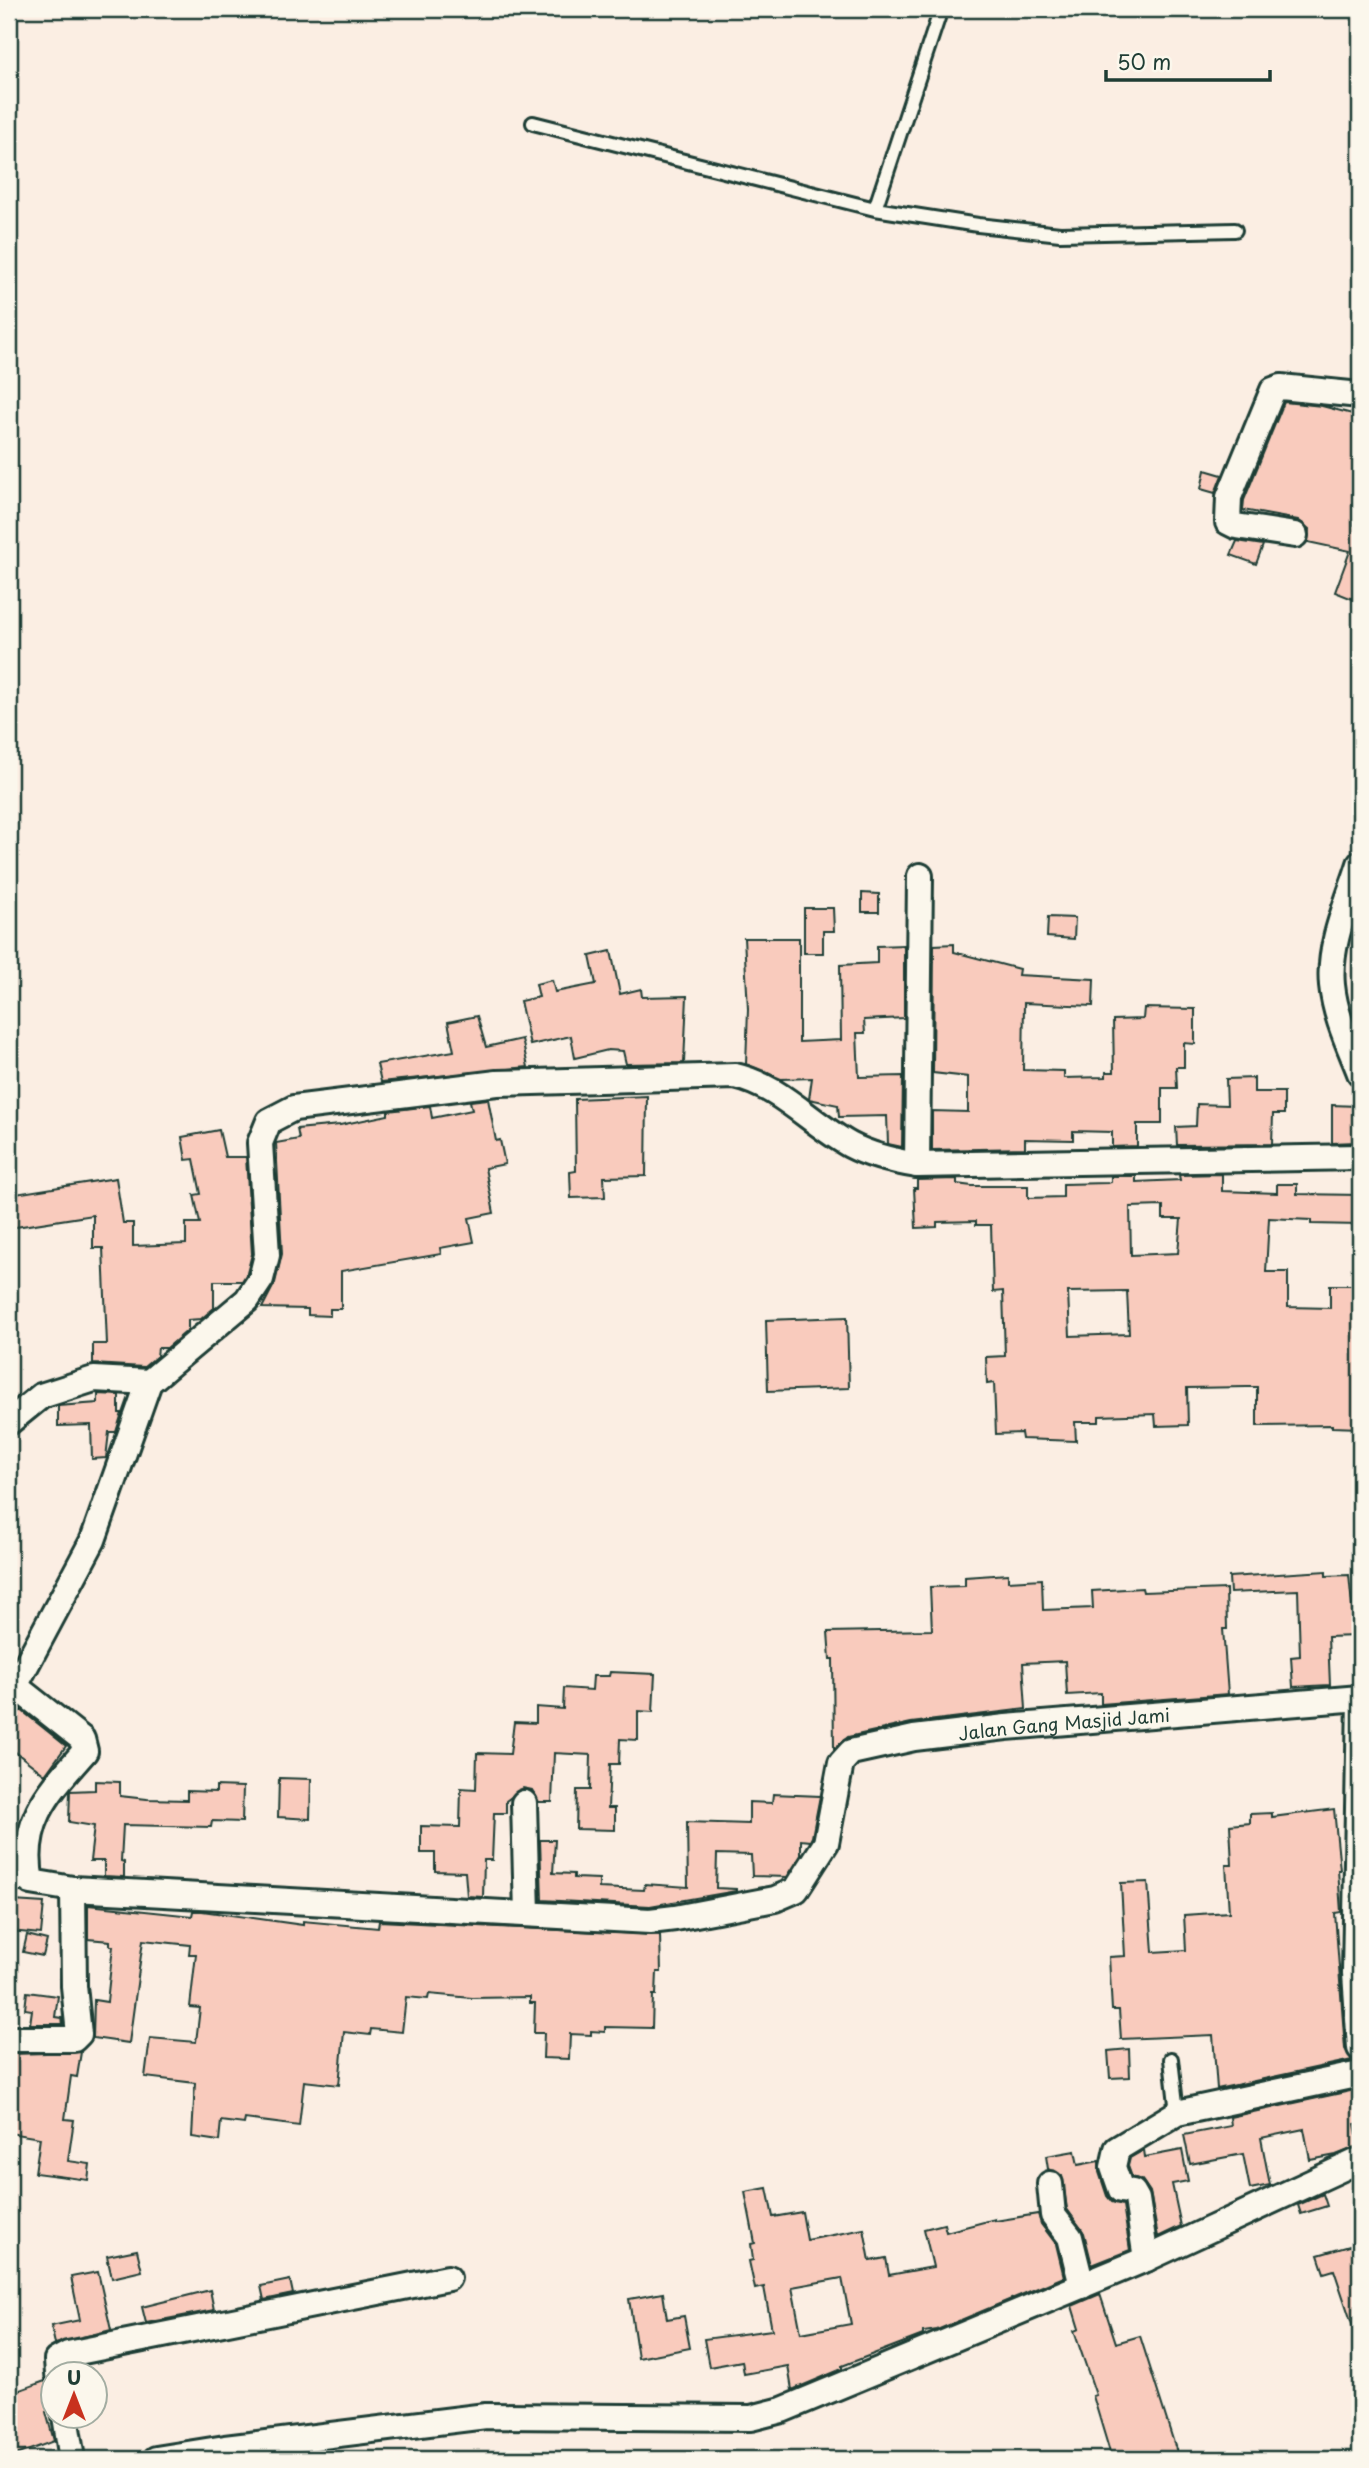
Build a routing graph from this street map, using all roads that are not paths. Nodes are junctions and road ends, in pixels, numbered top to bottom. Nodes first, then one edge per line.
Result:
1 (941, 9) edge
2 (533, 123) dead end
3 (875, 209) junction
4 (1235, 230) dead end
5 (1360, 395) edge
6 (1295, 534) dead end
7 (1360, 864) edge
8 (919, 876) dead end
9 (1360, 1073) edge
10 (1360, 1157) edge
11 (917, 1165) junction
12 (149, 1382) junction
13 (9, 1422) edge
14 (12, 1688) edge
15 (1360, 1698) edge
16 (524, 1803) dead end
17 (20, 1884) edge
18 (73, 1889) junction
19 (527, 1914) junction
20 (9, 2039) edge
21 (1360, 2048) edge
22 (1171, 2059) dead end
23 (1360, 2074) edge
24 (1177, 2113) junction
25 (1360, 2160) edge
26 (1050, 2184) dead end
27 (1146, 2259) junction
28 (448, 2278) dead end
29 (1082, 2287) junction
30 (57, 2360) edge
31 (67, 2430) edge
32 (72, 2459) edge
33 (156, 2459) edge

1 - 3 lane
2 - 3 lane
3 - 4 lane
5 - 6 street
7 - 9 street
8 - 11 street
10 - 11 street
11 - 12 street
12 - 13 street
12 - 14 street
14 - 17 street
15 - 19 street, Jalan Gang Masjid Jami
15 - 21 street
16 - 19 street
17 - 18 street, Jalan Gang Masjid Jami
18 - 19 street, Jalan Gang Masjid Jami
18 - 20 street
22 - 24 lane
23 - 24 street
24 - 27 street
25 - 27 street
26 - 29 street
27 - 29 street
28 - 30 street
29 - 33 street
31 - 32 street

